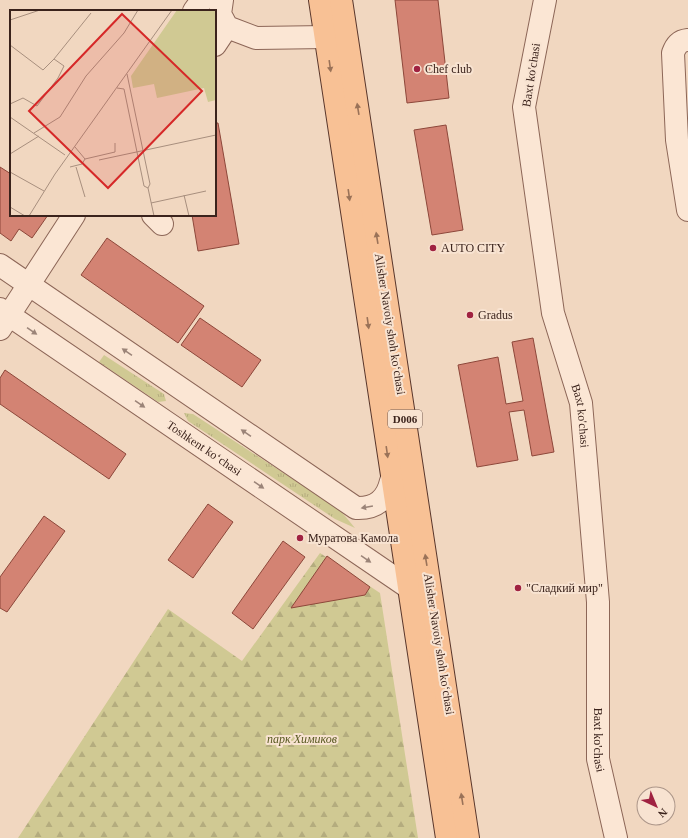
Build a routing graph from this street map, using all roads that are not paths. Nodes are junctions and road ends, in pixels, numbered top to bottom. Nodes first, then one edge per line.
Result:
1 (202, 0) edge
2 (222, 0) edge
3 (320, 0) edge
4 (341, 0) edge
5 (545, 0) edge
6 (195, 10) edge
7 (227, 27) junction
8 (326, 37) junction
9 (688, 40) edge
10 (216, 44) edge
11 (688, 210) edge
12 (73, 216) edge
13 (0, 265) edge
14 (29, 285) junction
15 (3, 318) edge
16 (392, 481) junction
17 (408, 587) junction
18 (447, 838) edge
19 (468, 838) edge
20 (616, 838) edge

1 - 6 street
2 - 7 street
3 - 8 main road, Alisher Navoiy shoh koʻchasi / D006
19 -> 4 main road, Alisher Navoiy shoh koʻchasi / D006
5 - 20 street, Baxt ko'chasi
7 - 8 street
7 - 10 street
8 -> 16 main road, Alisher Navoiy shoh koʻchasi / D006
9 - 11 street
12 - 14 street
13 - 14 street
14 - 15 street
16 -> 14 street
15 -> 17 street, Toshkent ko‘chasi
16 - 17 main road, Alisher Navoiy shoh koʻchasi / D006
17 - 18 main road, Alisher Navoiy shoh koʻchasi / D006

